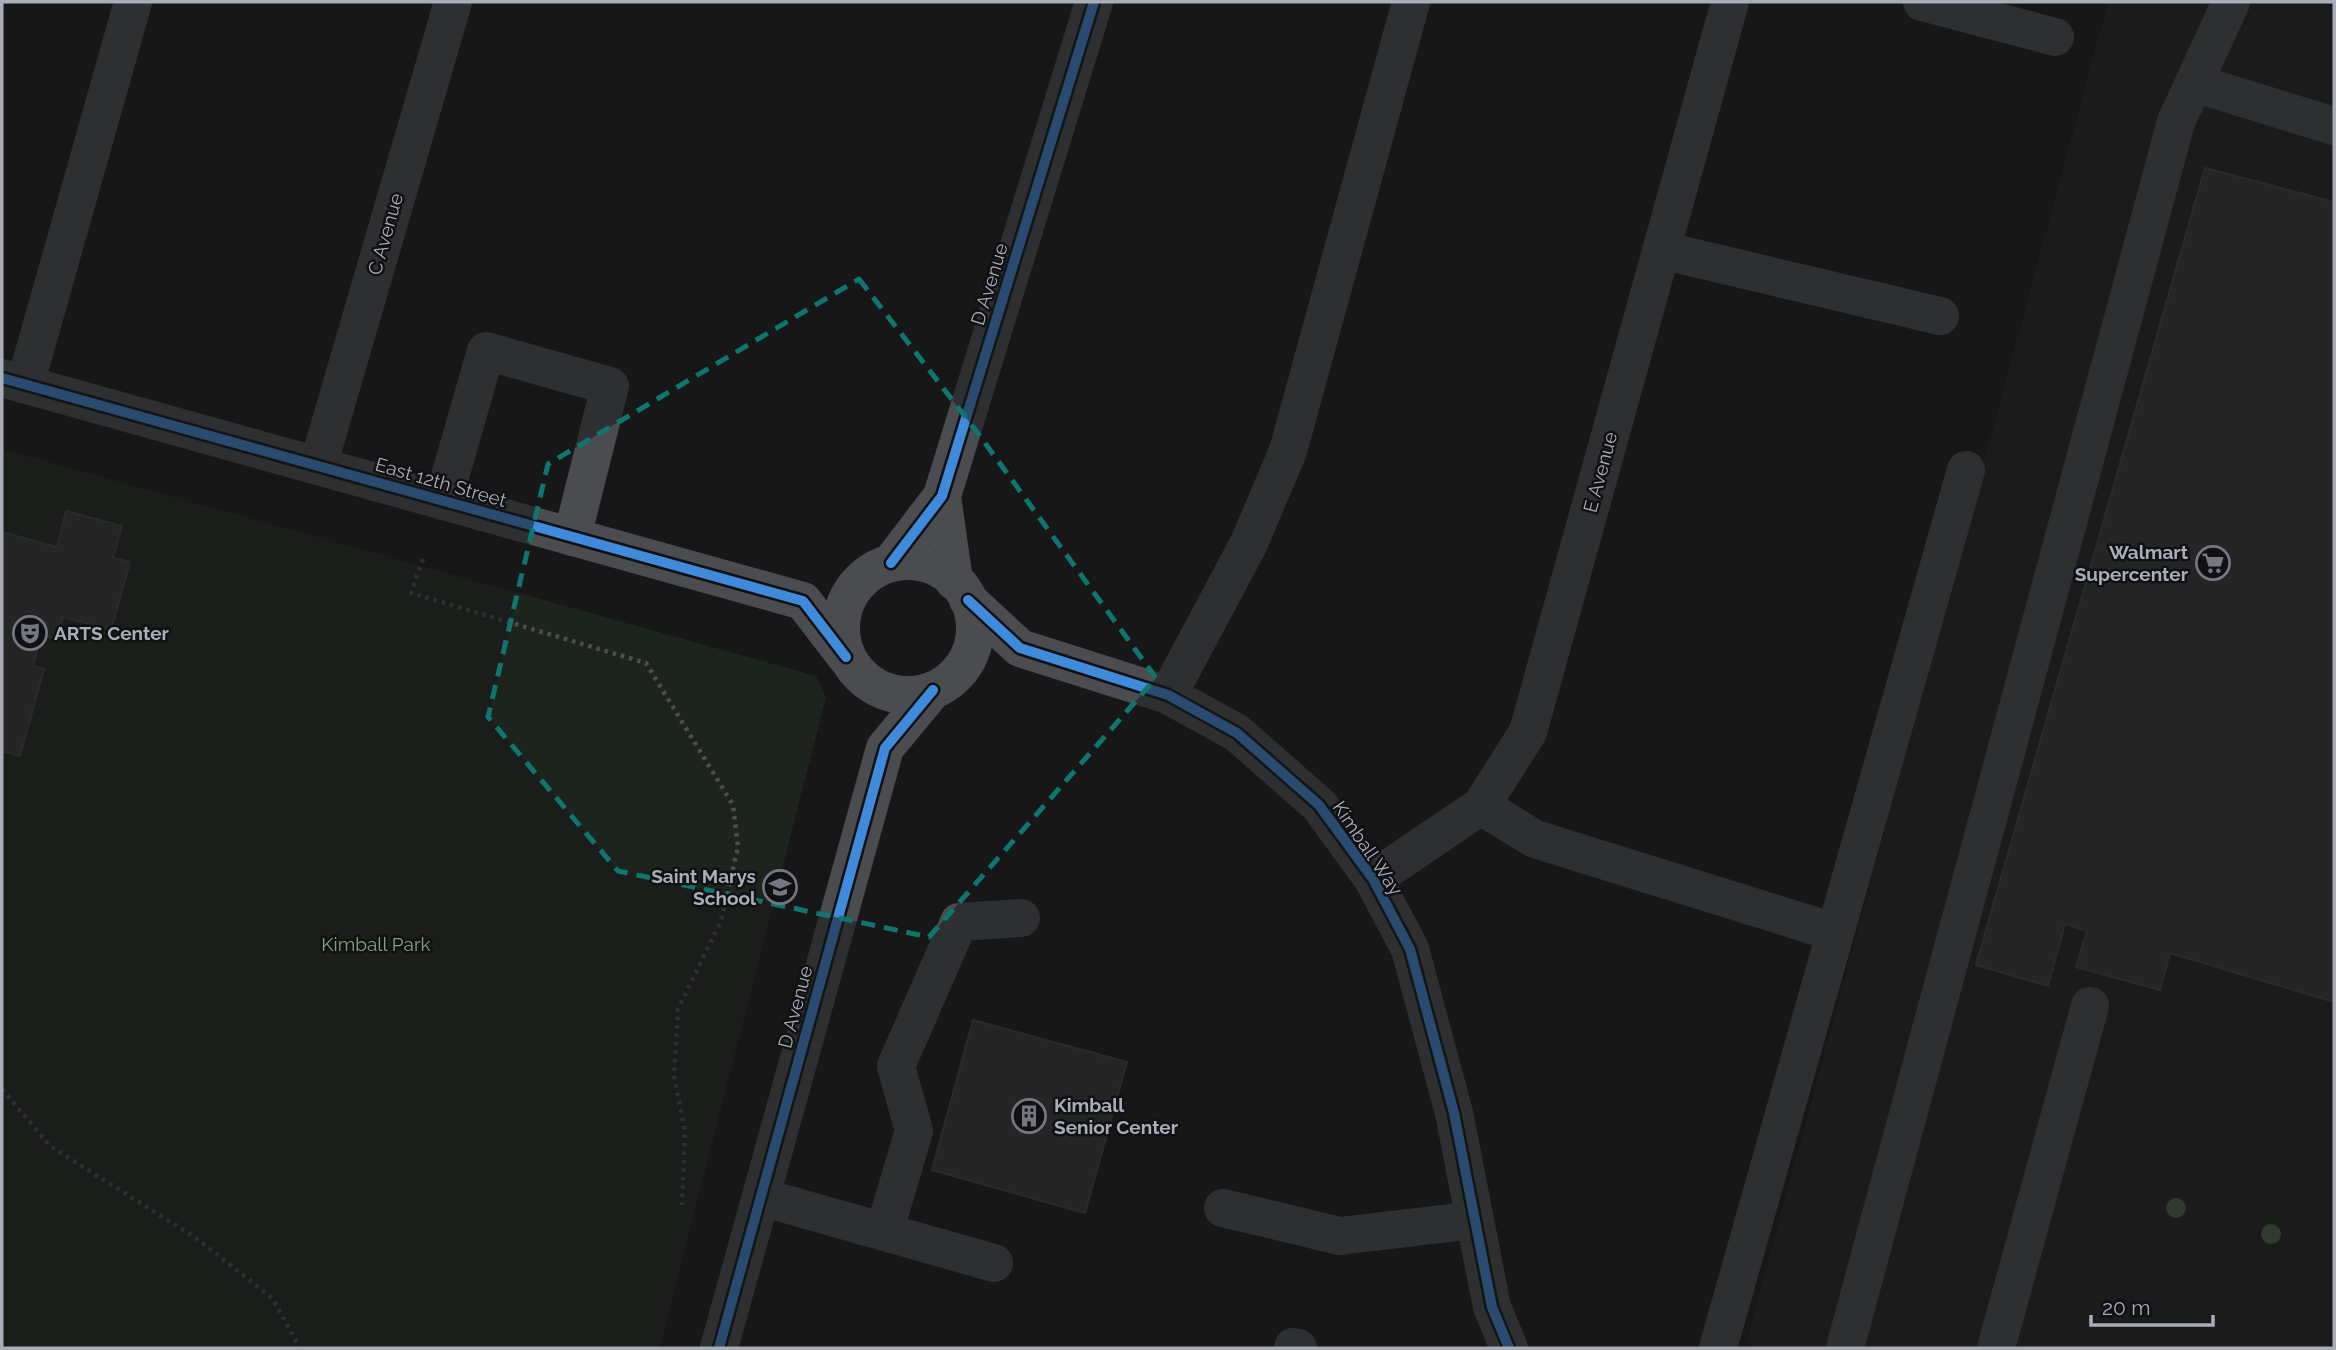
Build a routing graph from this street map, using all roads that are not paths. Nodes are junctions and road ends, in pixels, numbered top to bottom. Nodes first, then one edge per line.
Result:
1 (134, 2) edge
2 (453, 2) edge
3 (1094, 2) edge
4 (1411, 2) edge
5 (1730, 2) edge
6 (1922, 2) edge
7 (2231, 2) edge
8 (2055, 37) dead end
9 (2194, 83) junction
10 (2334, 126) edge
11 (1661, 250) junction
12 (1940, 316) dead end
13 (13, 381) edge
14 (318, 466) junction
15 (1966, 470) dead end
16 (942, 496) junction
17 (443, 501) junction
18 (572, 537) junction
19 (878, 569) junction
20 (961, 590) junction
21 (806, 605) junction
22 (1015, 644) junction
23 (853, 666) junction
24 (947, 680) junction
25 (1168, 695) junction
26 (885, 748) junction
27 (1481, 806) junction
28 (1373, 879) junction
29 (1021, 918) dead end
30 (1834, 932) junction
31 (2090, 1006) dead end
32 (761, 1197) junction
33 (1223, 1208) dead end
34 (1475, 1220) junction
35 (884, 1232) junction
36 (994, 1264) dead end
37 (719, 1348) edge
38 (1508, 1348) edge
39 (1718, 1348) edge
40 (1845, 1348) edge
41 (1997, 1348) edge

1 - 13 street
2 - 14 street, C Avenue
3 - 16 street, D Avenue
4 - 25 street
5 - 11 street, E Avenue
6 - 8 street
7 - 9 street
9 - 10 street
9 - 40 street
11 - 12 street
11 - 27 street, E Avenue
13 - 14 street, East 12th Street
14 - 17 street, East 12th Street
15 - 30 street
16 - 19 street, D Avenue
16 - 20 street, D Avenue
17 - 18 street, East 12th Street
17 - 18 street
18 - 21 street, East 12th Street
19 - 20 street
19 - 21 street
19 - 23 street
20 - 22 street, Kimball Way
20 - 24 street
21 - 23 street
22 - 24 street
22 - 25 street, Kimball Way
23 - 24 street
23 - 26 street
24 - 26 street, D Avenue
25 - 28 street, Kimball Way
26 - 32 street, D Avenue
27 - 28 street, E Avenue
27 - 30 street
28 - 34 street, Kimball Way
29 - 35 street
30 - 39 street
31 - 41 street
32 - 35 street
32 - 37 street, D Avenue
33 - 34 street
34 - 38 street, Kimball Way
35 - 36 street

